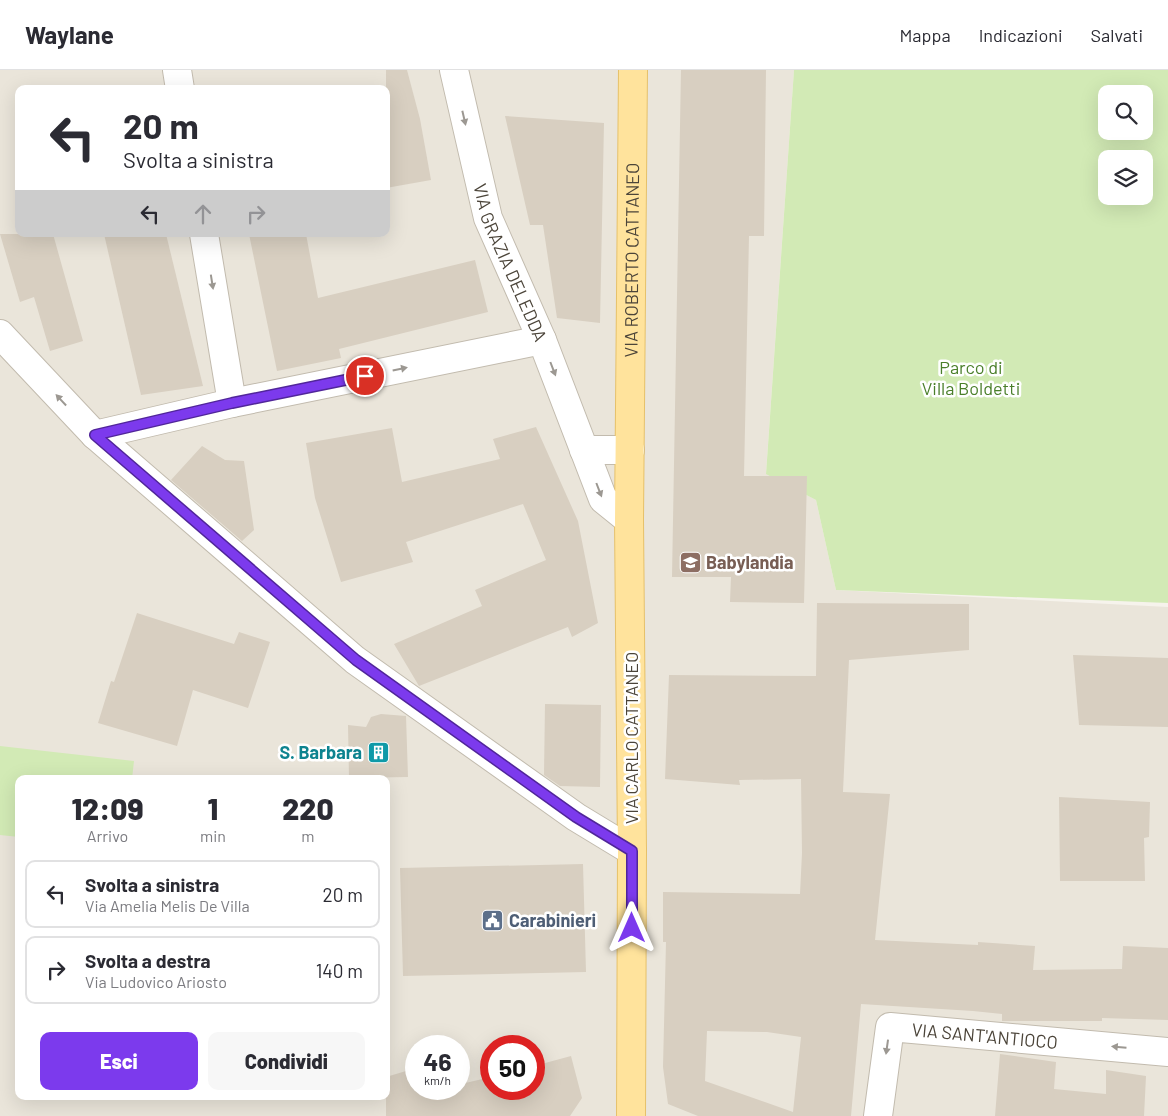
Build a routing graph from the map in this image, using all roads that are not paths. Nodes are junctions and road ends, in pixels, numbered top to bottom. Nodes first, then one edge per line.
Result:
1 (177, 70) edge
2 (454, 70) edge
3 (633, 70) edge
4 (179, 85) edge
5 (204, 237) edge
6 (0, 334) edge
7 (542, 340) junction
8 (232, 403) junction
9 (95, 435) junction
10 (584, 450) junction
11 (630, 450) junction
12 (629, 520) junction
13 (632, 851) junction
14 (1168, 1052) edge
15 (631, 1116) edge
16 (878, 1116) edge

1 - 4 street
2 -> 7 street, VIA GRAZIA DELEDDA
3 - 11 main road, VIA ROBERTO CATTANEO
5 -> 8 street
9 -> 6 street
8 -> 7 street
7 -> 10 street, VIA GRAZIA DELEDDA
8 - 9 street
9 - 13 street
10 - 11 street
10 -> 12 street, VIA GRAZIA DELEDDA
11 - 12 main road, VIA CARLO CATTANEO
12 - 13 main road, VIA CARLO CATTANEO
13 - 15 main road, VIA CARLO CATTANEO
14 -> 16 street, VIA SANT'ANTIOCO

